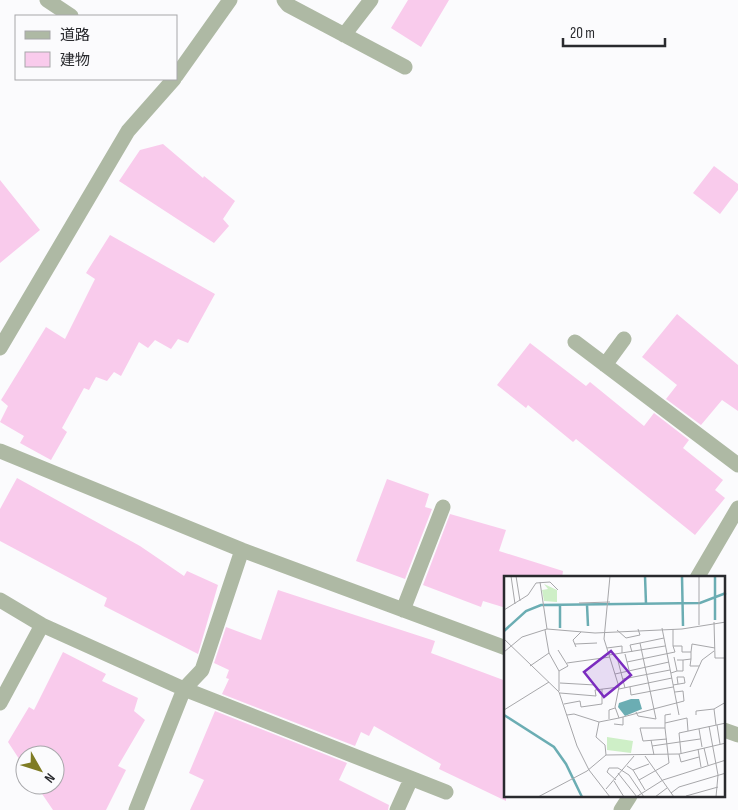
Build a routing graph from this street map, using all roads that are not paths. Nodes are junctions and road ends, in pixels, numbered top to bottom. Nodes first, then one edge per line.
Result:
1 (47, 0) edge
2 (230, 0) edge
3 (284, 0) edge
4 (371, 0) edge
5 (70, 15) edge
6 (344, 35) junction
7 (405, 66) dead end
8 (178, 70) edge
9 (170, 80) edge
10 (624, 339) dead end
11 (575, 342) dead end
12 (0, 348) edge
13 (606, 365) junction
14 (0, 451) edge
15 (738, 465) edge
16 (443, 507) dead end
17 (738, 508) edge
18 (242, 550) junction
19 (698, 576) edge
20 (0, 600) edge
21 (403, 610) junction
22 (42, 625) junction
23 (504, 647) edge
24 (184, 688) junction
25 (0, 703) edge
26 (726, 731) edge
27 (738, 736) edge
28 (411, 779) junction
29 (446, 792) dead end
30 (629, 798) edge
31 (136, 810) edge
32 (397, 810) edge
33 (622, 810) edge

1 - 5 street
2 - 8 street
3 - 6 street
4 - 6 street
6 - 7 street
9 - 12 street
10 - 13 street
11 - 13 street
13 - 15 street
14 - 18 street
16 - 21 street
17 - 19 street
18 - 21 street
18 - 24 street
20 - 22 street
21 - 23 street
22 - 24 street
22 - 25 street
24 - 28 street
24 - 31 street
26 - 27 street
28 - 29 street
28 - 32 street
30 - 33 street

